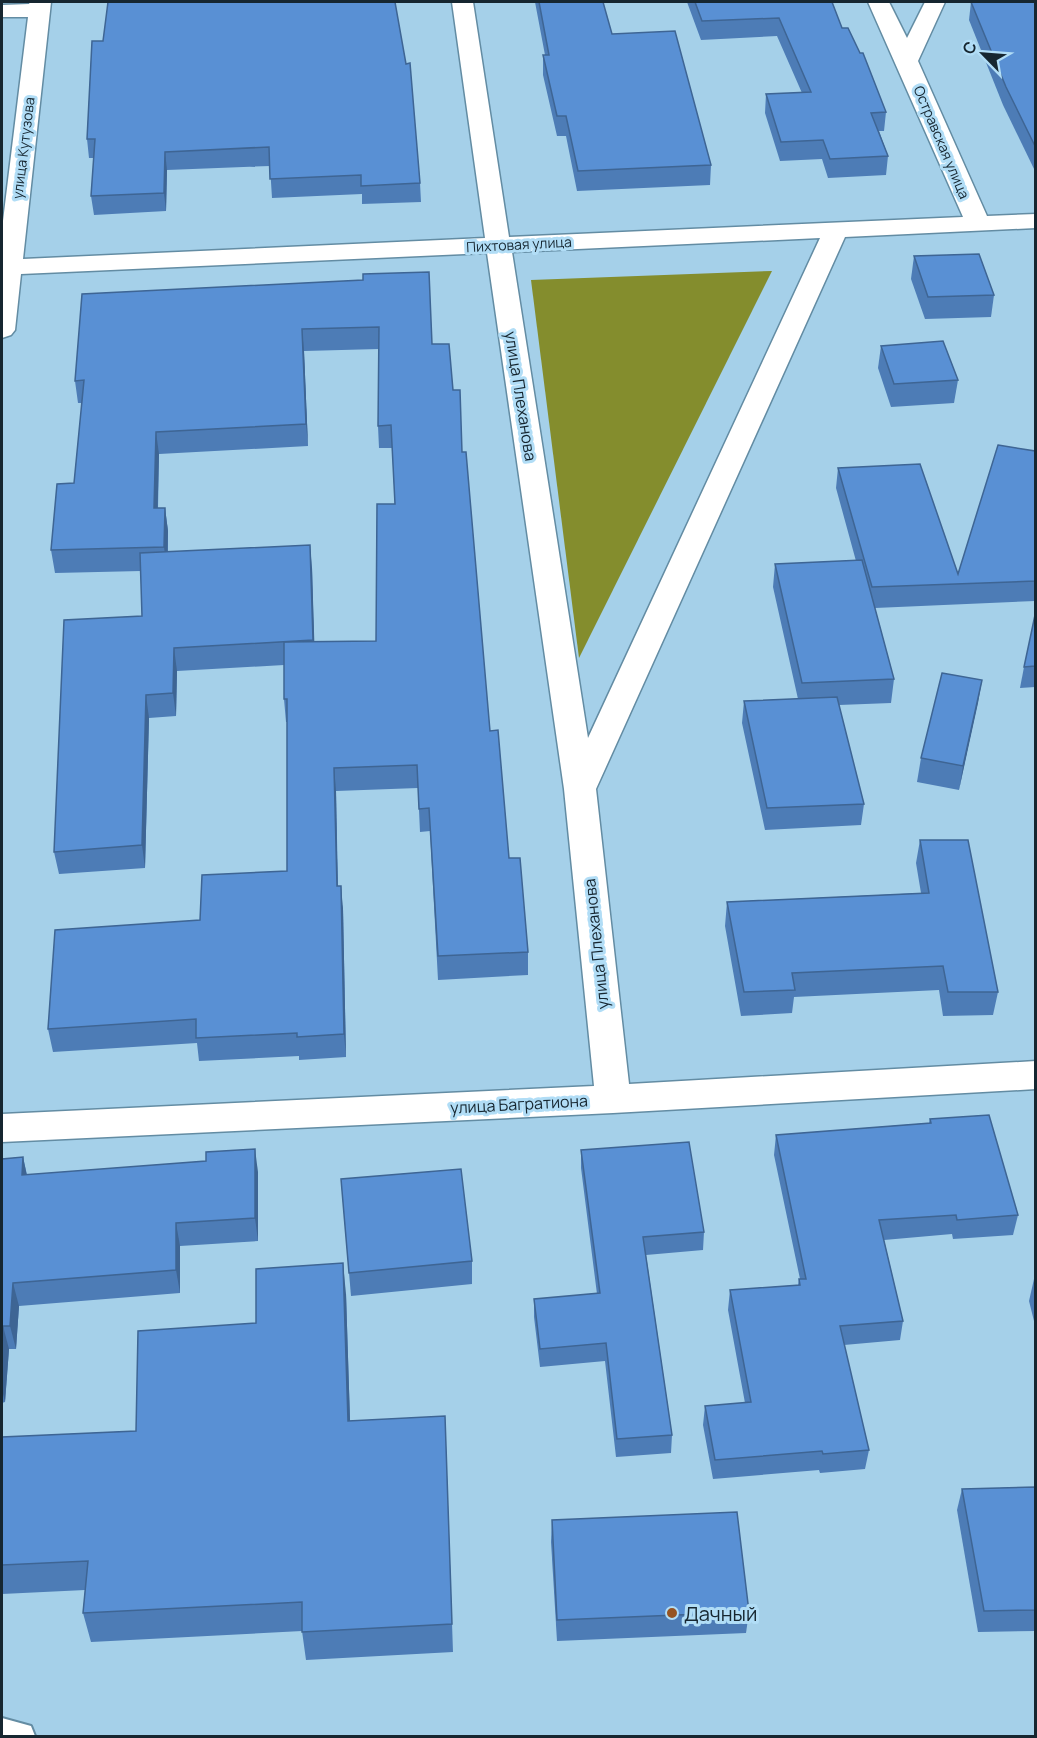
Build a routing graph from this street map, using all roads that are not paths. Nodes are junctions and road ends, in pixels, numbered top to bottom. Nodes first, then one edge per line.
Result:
1 (462, 2) edge
2 (879, 2) edge
3 (934, 2) edge
4 (39, 6) edge
5 (2, 11) edge
6 (908, 61) junction
7 (1035, 222) edge
8 (978, 224) junction
9 (836, 230) junction
10 (498, 245) junction
11 (5, 267) edge
12 (2, 330) edge
13 (580, 789) junction
14 (1035, 1076) edge
15 (613, 1099) junction
16 (2, 1128) edge
17 (2, 1733) edge
18 (20, 1737) edge

1 - 10 street, улица Плеханова
2 - 6 street, Остравская улица
3 - 6 street
4 - 5 street
4 - 11 street, улица Кутузова
6 - 8 street, Остравская улица
7 - 8 street, Пихтовая улица
8 - 9 street, Пихтовая улица
9 - 10 street, Пихтовая улица
9 - 13 street
10 - 11 street, Пихтовая улица
10 - 13 street, улица Плеханова
11 - 12 street, улица Кутузова
13 - 15 street, улица Плеханова
14 - 15 street, улица Багратиона
15 - 16 street, улица Багратиона
17 - 18 lane

